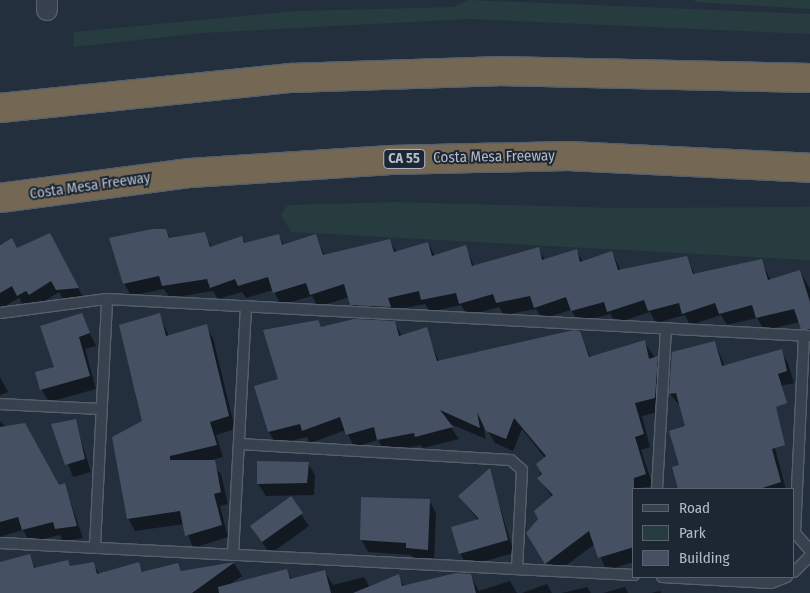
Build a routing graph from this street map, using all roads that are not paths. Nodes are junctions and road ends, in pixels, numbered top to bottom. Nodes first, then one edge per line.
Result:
1 (810, 78) edge
2 (0, 108) edge
3 (810, 168) edge
4 (0, 198) edge
5 (107, 299) junction
6 (246, 306) junction
7 (0, 313) edge
8 (666, 328) junction
9 (807, 336) edge
10 (0, 404) edge
11 (101, 409) junction
12 (240, 444) junction
13 (657, 488) edge
14 (0, 543) edge
15 (94, 547) junction
16 (810, 550) edge
17 (233, 555) junction
18 (810, 556) edge
19 (517, 569) junction
20 (795, 571) edge
21 (632, 575) edge
22 (680, 578) edge
23 (785, 578) edge

1 - 2 highway
3 - 4 highway, Costa Mesa Freeway / CA 55
5 - 6 lane
5 - 7 lane
5 - 11 lane
6 - 8 lane
6 - 12 lane
8 - 9 lane
8 - 13 lane
9 - 16 lane
10 - 11 lane
11 - 15 lane
12 - 17 lane
12 - 19 lane
14 - 15 lane
15 - 17 lane
17 - 19 lane
18 - 20 lane
19 - 21 lane
22 - 23 lane

